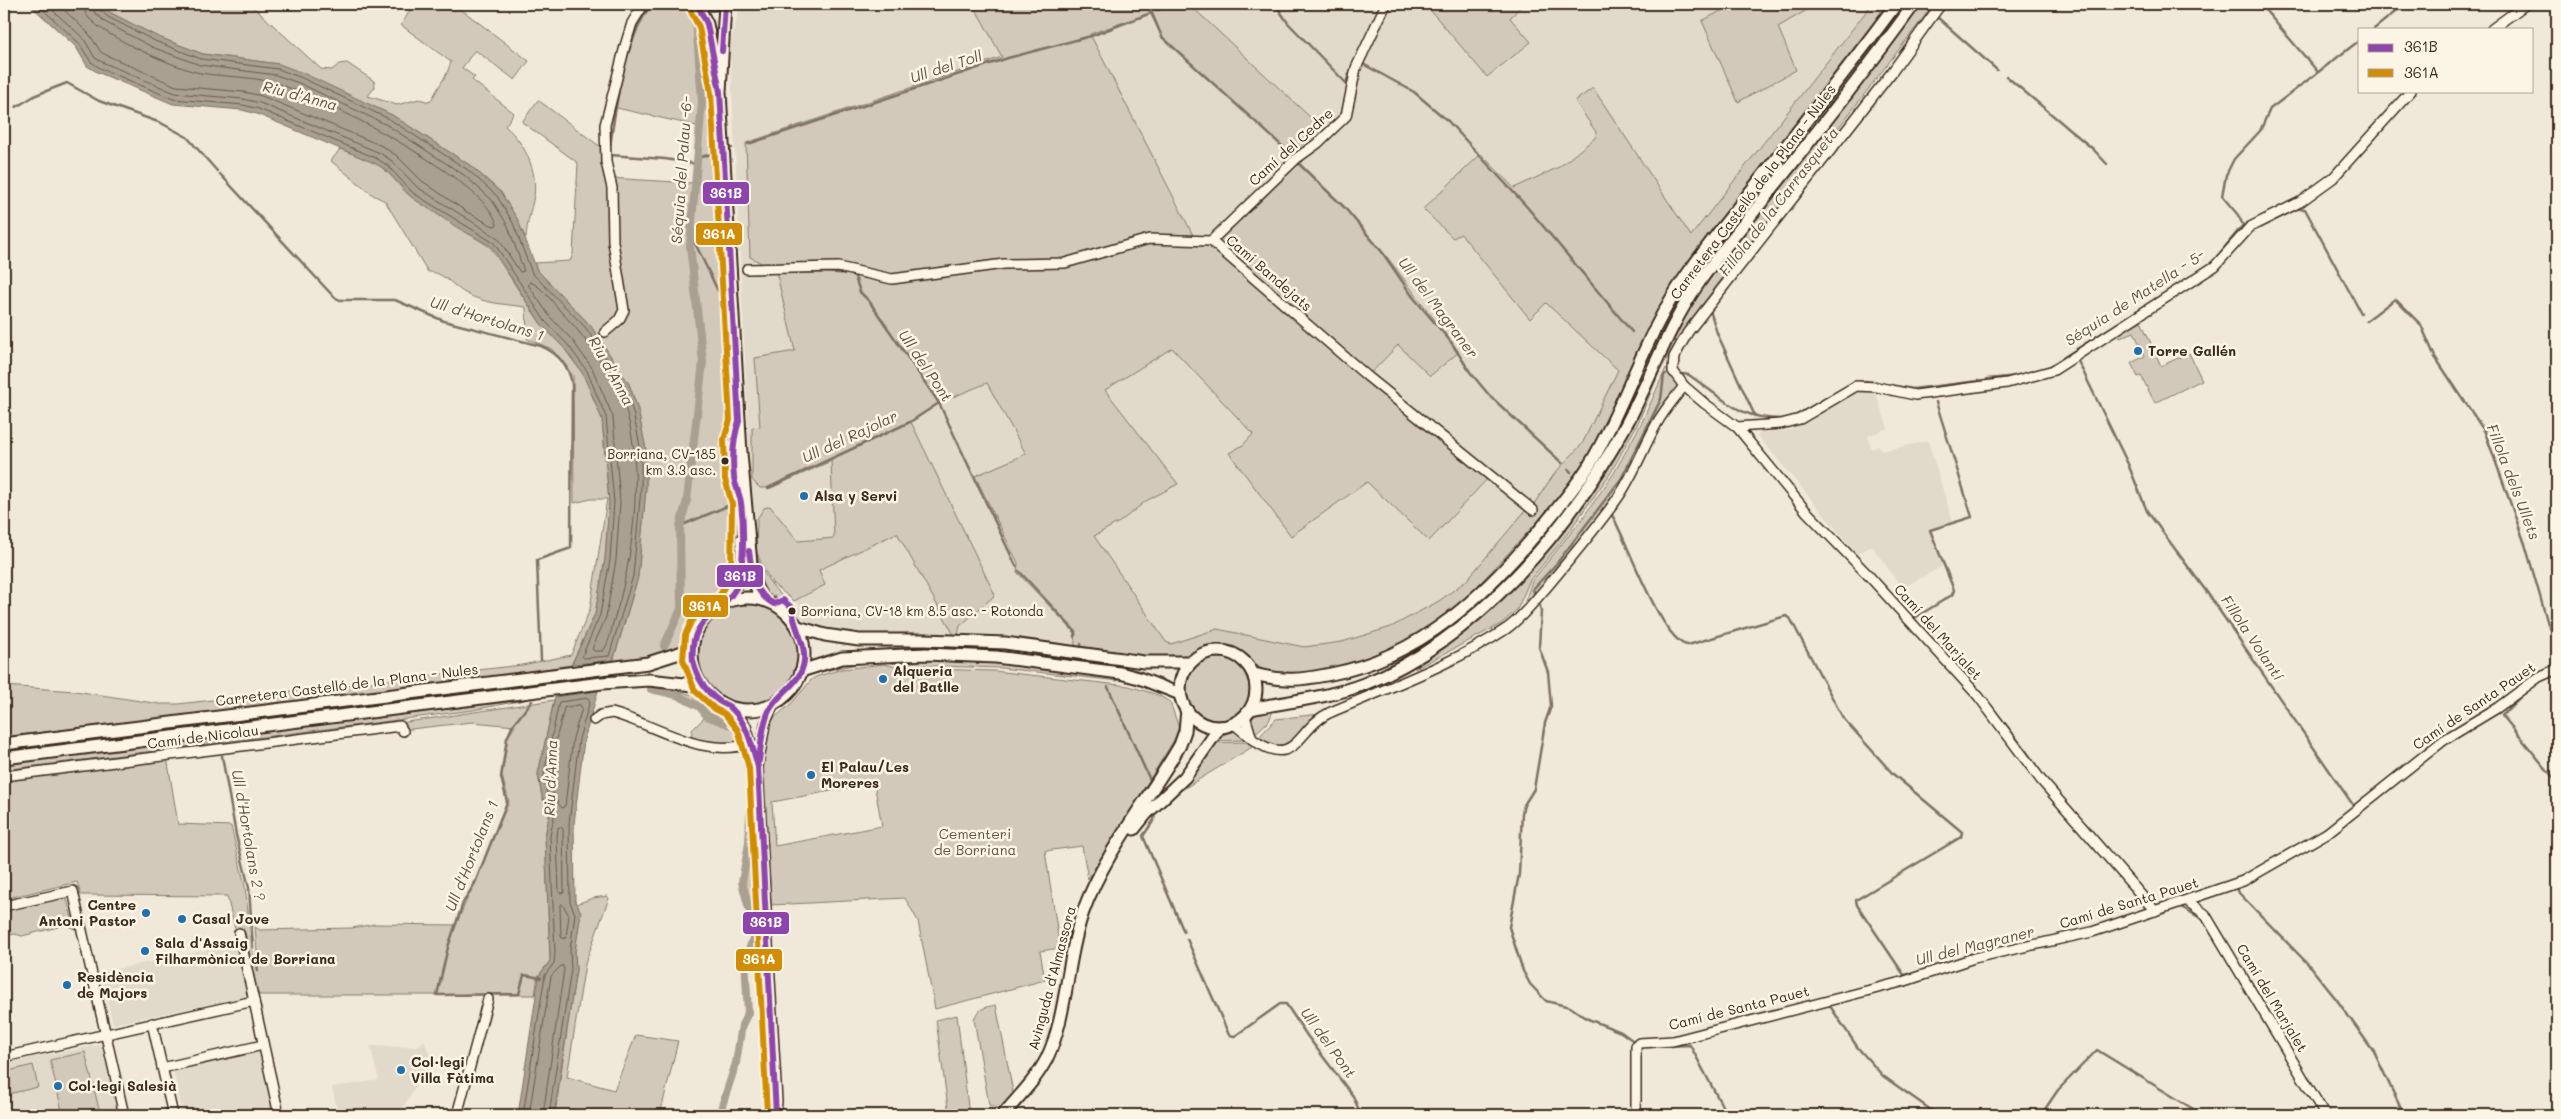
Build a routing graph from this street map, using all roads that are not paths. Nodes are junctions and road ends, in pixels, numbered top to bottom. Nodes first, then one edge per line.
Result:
1 (644, 4) edge
2 (697, 4) edge
3 (701, 4) edge
4 (714, 4) edge
5 (725, 4) edge
6 (1386, 4) edge
7 (1896, 4) edge
8 (1914, 4) edge
9 (1941, 4) edge
10 (2526, 4) edge
11 (2493, 28) edge
12 (720, 92) junction
13 (2410, 92) edge
14 (1211, 241) junction
15 (747, 269) dead end
16 (605, 332) dead end
17 (1684, 386) junction
18 (1737, 427) junction
19 (740, 452) junction
20 (1533, 510) dead end
21 (763, 600) junction
22 (726, 602) junction
23 (798, 627) junction
24 (692, 649) junction
25 (1191, 662) junction
26 (2557, 668) edge
27 (801, 672) junction
28 (1254, 674) junction
29 (702, 686) junction
30 (1180, 694) junction
31 (774, 704) junction
32 (731, 707) junction
33 (1187, 710) junction
34 (1248, 713) junction
35 (594, 720) dead end
36 (1234, 724) junction
37 (1220, 727) junction
38 (404, 731) dead end
39 (1252, 739) junction
40 (751, 743) junction
41 (4, 744) edge
42 (4, 758) edge
43 (758, 767) junction
44 (4, 776) edge
45 (1104, 868) junction
46 (2187, 901) junction
47 (4, 906) edge
48 (2155, 911) junction
49 (239, 933) dead end
50 (488, 999) dead end
51 (254, 1001) junction
52 (152, 1023) junction
53 (105, 1033) junction
54 (264, 1045) junction
55 (4, 1057) edge
56 (162, 1068) junction
57 (172, 1114) edge
58 (124, 1115) edge
59 (162, 1115) edge
60 (278, 1115) edge
61 (457, 1115) edge
62 (776, 1115) edge
63 (1003, 1115) edge
64 (1636, 1115) edge
65 (2325, 1115) edge

1 - 16 street
2 - 12 main road
3 - 4 main road
5 - 12 main road
6 - 14 street, Camí del Cedre
7 - 28 main road, Carretera Castelló de la Plana - Nules
8 - 34 main road, Carretera Castelló de la Plana - Nules
9 - 17 street
10 - 11 street
12 - 19 main road
13 - 18 street
14 - 15 street, Camí Bandejats
14 - 20 street, Camí Bandejats
17 - 18 street, Camí del Marjalet
17 - 39 street
18 - 48 street, Camí del Marjalet
19 - 21 main road
19 - 22 main road
21 - 22 main road
21 - 23 main road
22 - 24 main road
23 - 25 main road
23 - 27 main road
24 - 29 main road
24 - 41 main road, Carretera Castelló de la Plana - Nules
25 - 28 main road
25 - 30 main road
26 - 46 street, Camí de Santa Pauet
27 - 30 main road
27 - 31 main road
28 - 34 main road
29 - 32 main road
29 - 42 main road
30 - 33 main road
31 - 32 main road
31 - 43 street
32 - 40 street
33 - 37 main road
33 - 45 main road, Avinguda d'Almassora
34 - 36 main road
34 - 39 street
35 - 40 street
36 - 37 main road
36 - 39 street
37 - 45 main road, Avinguda d'Almassora
38 - 44 street, Camí de Nicolau
40 - 43 street
43 - 62 street
45 - 63 main road, Avinguda d'Almassora
46 - 48 street, Camí de Santa Pauet
46 - 65 street, Camí del Marjalet
47 - 53 street
48 - 64 street, Camí de Santa Pauet
49 - 51 street
50 - 61 street
51 - 52 street
51 - 54 street
52 - 53 street
52 - 56 street
53 - 55 street
53 - 58 street
54 - 56 street
54 - 60 street
56 - 57 street
57 - 59 street

